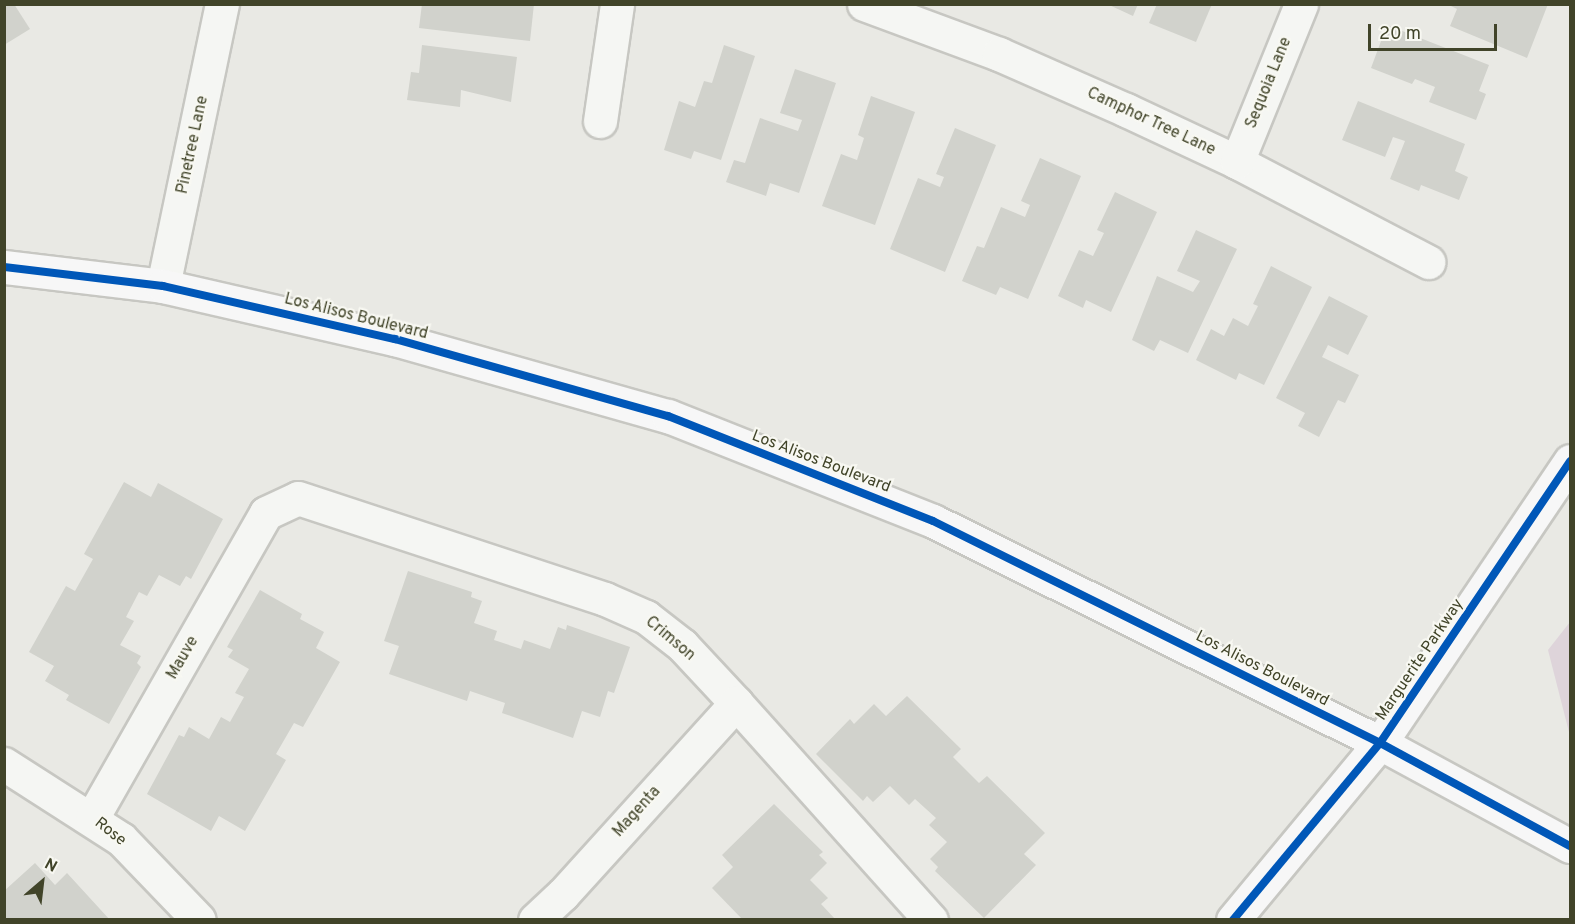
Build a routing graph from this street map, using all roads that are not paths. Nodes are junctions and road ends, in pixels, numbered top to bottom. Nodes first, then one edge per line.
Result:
1 (222, 4) edge
2 (617, 4) edge
3 (864, 4) edge
4 (1301, 4) edge
5 (600, 121) dead end
6 (1237, 162) junction
7 (1428, 262) dead end
8 (4, 267) edge
9 (164, 286) junction
10 (1570, 462) edge
11 (279, 504) joint
12 (736, 703) junction
13 (1380, 743) junction
14 (4, 764) edge
15 (92, 818) junction
16 (1570, 846) edge
17 (188, 915) edge
18 (535, 920) edge
19 (931, 920) edge
20 (1233, 920) edge

1 - 9 street, Pinetree Lane
2 - 5 street
3 - 6 street, Camphor Tree Lane
4 - 6 street, Sequoia Lane
6 - 7 street, Camphor Tree Lane
8 - 9 main road, Los Alisos Boulevard
9 - 13 main road, Los Alisos Boulevard
10 - 13 main road, Marguerite Parkway
11 - 12 street, Crimson
11 - 15 street, Mauve
12 - 18 street, Magenta
12 - 19 street, Crimson
13 - 16 main road, Los Alisos Boulevard
13 - 20 main road, Marguerite Parkway
14 - 15 street, Rose
15 - 17 street, Rose

